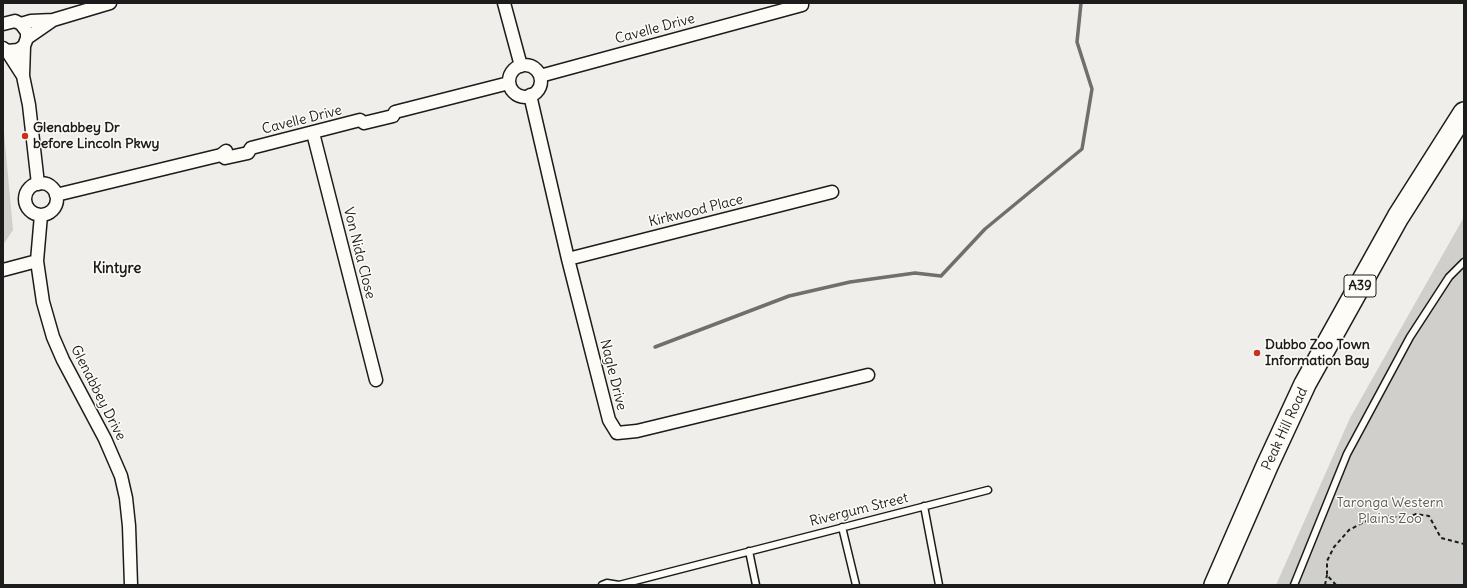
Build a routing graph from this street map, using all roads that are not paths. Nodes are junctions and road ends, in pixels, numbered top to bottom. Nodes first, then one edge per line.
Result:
1 (110, 3) edge
2 (504, 3) edge
3 (802, 5) dead end
4 (92, 6) edge
5 (53, 20) junction
6 (3, 24) edge
7 (21, 24) junction
8 (25, 42) junction
9 (5, 49) edge
10 (521, 66) junction
11 (23, 76) junction
12 (540, 76) junction
13 (509, 83) junction
14 (530, 96) junction
15 (1464, 113) edge
16 (313, 133) junction
17 (38, 184) junction
18 (832, 192) dead end
19 (56, 195) junction
20 (41, 215) junction
21 (568, 260) junction
22 (37, 261) junction
23 (1464, 262) edge
24 (3, 270) edge
25 (868, 375) dead end
26 (376, 380) dead end
27 (988, 490) dead end
28 (924, 506) junction
29 (842, 527) junction
30 (748, 551) junction
31 (131, 585) edge
32 (602, 585) edge
33 (756, 585) edge
34 (856, 585) edge
35 (939, 585) edge
36 (1215, 585) edge
37 (1294, 585) edge

1 - 4 street
2 - 10 street
3 - 12 street, Cavelle Drive
4 - 5 street
5 - 7 street
5 - 8 street
6 - 7 street
7 - 8 street
8 - 9 street
8 - 11 street
9 - 11 street
10 - 12 street
10 - 13 street
11 - 17 street
12 - 14 street
13 - 14 street
13 - 16 street, Cavelle Drive
14 - 21 street, Nagle Drive
15 - 36 highway, Peak Hill Road / A39
16 - 19 street, Cavelle Drive
16 - 26 street, Von Nida Close
17 - 19 street
17 - 20 street
18 - 21 street, Kirkwood Place
19 - 20 street
20 - 22 street, Glenabbey Drive
21 - 25 street, Nagle Drive
22 - 24 street
22 - 31 street, Glenabbey Drive
23 - 37 lane
27 - 28 lane, Rivergum Street
28 - 29 lane, Rivergum Street
28 - 35 lane
29 - 30 lane, Rivergum Street
29 - 34 lane
30 - 32 lane, Rivergum Street
30 - 33 lane

